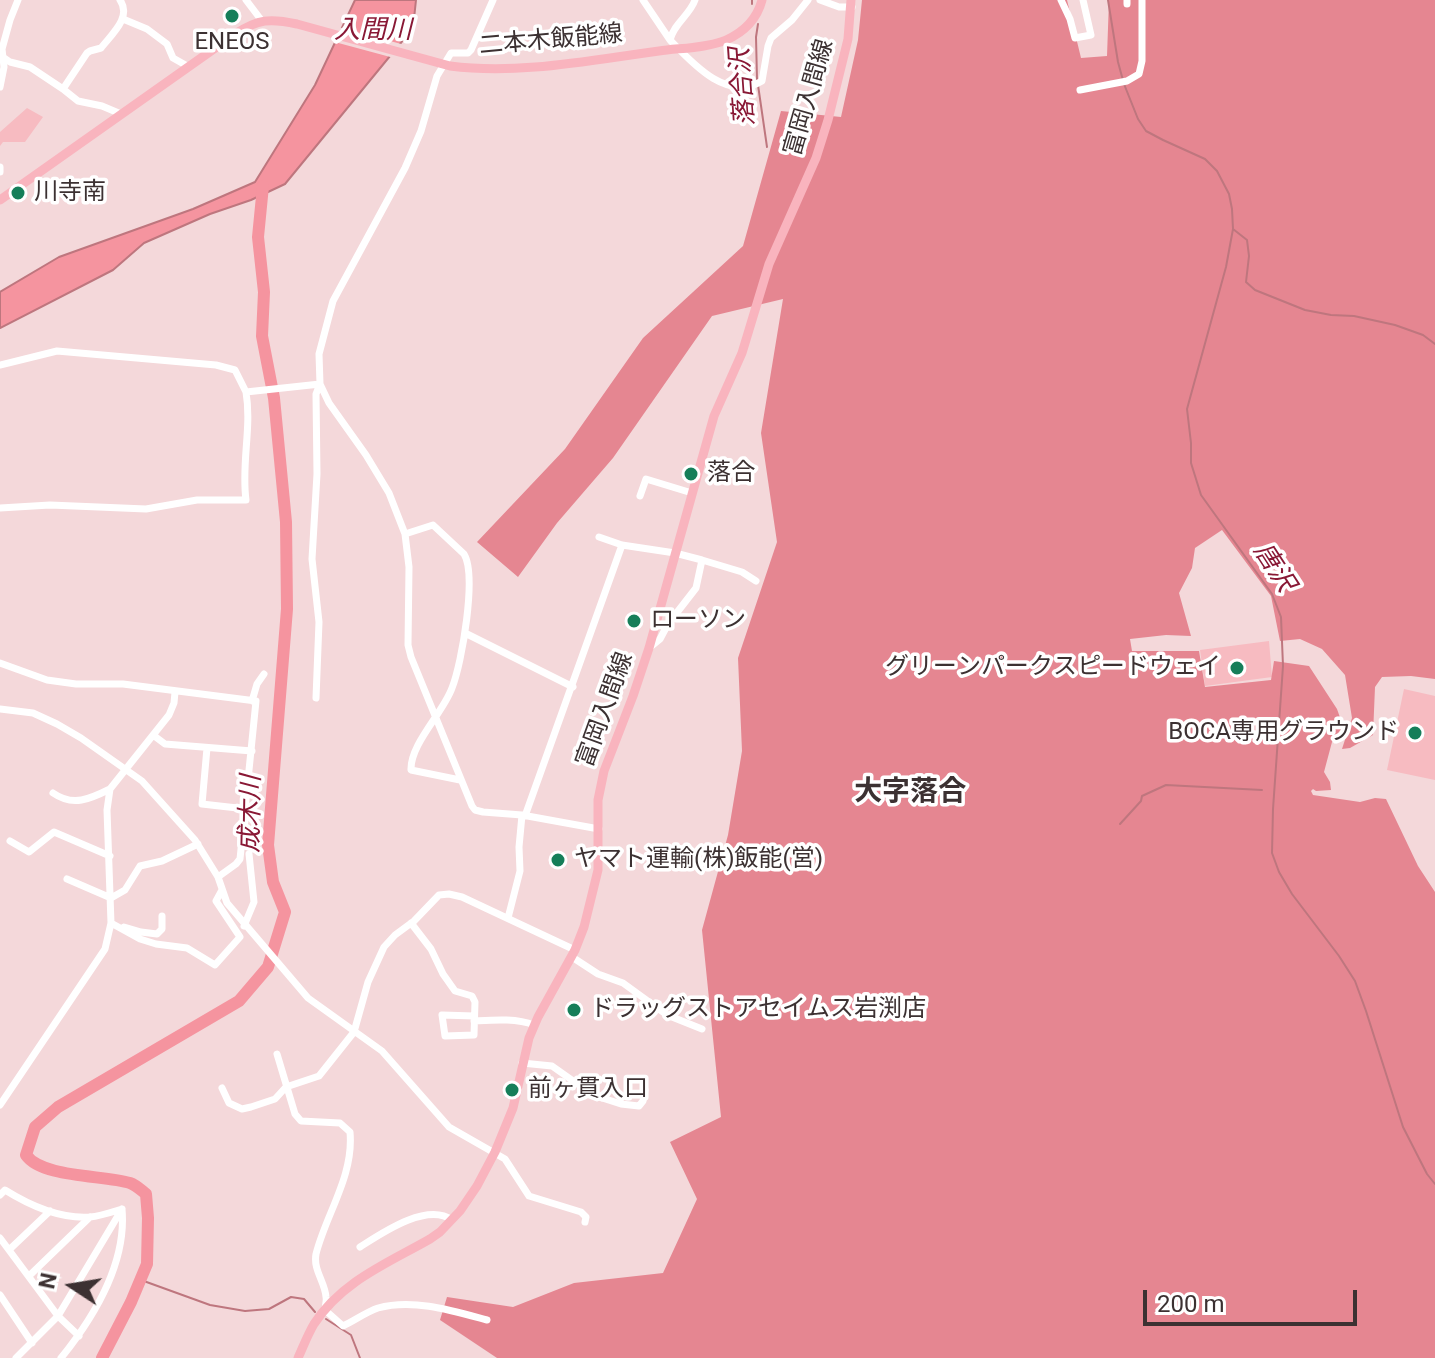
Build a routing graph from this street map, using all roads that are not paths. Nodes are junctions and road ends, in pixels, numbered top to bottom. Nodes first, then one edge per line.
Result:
1 (18, 0) edge
2 (120, 0) edge
3 (246, 0) edge
4 (493, 0) edge
5 (643, 0) edge
6 (695, 0) edge
7 (762, 0) edge
8 (808, 0) edge
9 (820, 0) edge
10 (1061, 0) edge
11 (1083, 0) edge
12 (1142, 0) edge
13 (852, 4) edge
14 (123, 19) junction
15 (262, 21) junction
16 (670, 40) junction
17 (447, 44) dead end
18 (679, 49) junction
19 (451, 53) junction
20 (2, 56) edge
21 (439, 64) junction
22 (189, 67) junction
23 (0, 87) edge
24 (63, 89) junction
25 (1080, 90) dead end
26 (121, 114) junction
27 (0, 200) edge
28 (0, 365) edge
29 (320, 384) junction
30 (246, 392) junction
31 (692, 493) junction
32 (640, 496) dead end
33 (0, 508) edge
34 (405, 534) junction
35 (599, 537) dead end
36 (622, 545) junction
37 (675, 553) junction
38 (702, 560) junction
39 (756, 581) dead end
40 (465, 633) junction
41 (649, 648) junction
42 (0, 663) edge
43 (264, 674) dead end
44 (573, 687) junction
45 (175, 692) junction
46 (316, 698) dead end
47 (252, 701) junction
48 (0, 709) edge
49 (435, 719) junction
50 (153, 735) junction
51 (207, 748) junction
52 (252, 751) junction
53 (125, 770) junction
54 (460, 780) junction
55 (110, 789) junction
56 (53, 793) dead end
57 (246, 809) junction
58 (524, 816) junction
59 (599, 829) junction
60 (10, 841) dead end
61 (198, 844) junction
62 (249, 854) dead end
63 (110, 856) junction
64 (218, 877) junction
65 (67, 879) dead end
66 (222, 890) junction
67 (111, 898) junction
68 (162, 916) dead end
69 (508, 918) junction
70 (111, 923) junction
71 (411, 923) junction
72 (240, 937) junction
73 (573, 953) junction
74 (474, 1018) junction
75 (534, 1025) junction
76 (702, 1029) dead end
77 (354, 1032) junction
78 (277, 1054) dead end
79 (522, 1063) junction
80 (286, 1087) junction
81 (222, 1088) dead end
82 (645, 1090) dead end
83 (0, 1105) edge
84 (495, 1152) junction
85 (0, 1195) edge
86 (122, 1209) junction
87 (50, 1211) junction
88 (90, 1217) junction
89 (452, 1220) junction
90 (585, 1222) dead end
91 (0, 1239) edge
92 (360, 1247) dead end
93 (10, 1249) junction
94 (29, 1276) junction
95 (0, 1295) edge
96 (325, 1310) junction
97 (58, 1316) junction
98 (487, 1320) dead end
99 (79, 1336) junction
100 (32, 1343) junction
101 (16, 1358) edge
102 (61, 1358) edge
103 (298, 1358) edge

1 - 20 street
2 - 14 street
3 - 15 street
4 - 19 street
5 - 16 street
6 - 16 street
7 - 18 main road, 二本木飯能線
8 - 18 street
9 - 13 street
10 - 11 street
12 - 25 street
13 - 31 main road, 富岡入間線
14 - 22 street
14 - 24 street
15 - 21 main road, 二本木飯能線
15 - 22 main road
16 - 18 street
17 - 19 street
18 - 21 main road, 二本木飯能線
19 - 21 street
20 - 23 street
20 - 24 street
21 - 29 street
22 - 26 main road
24 - 26 street
26 - 27 main road
28 - 30 street
29 - 30 street
29 - 34 street
29 - 46 street
30 - 33 street
31 - 32 street
31 - 37 main road, 富岡入間線
34 - 40 street
34 - 49 street
35 - 36 street
36 - 37 street
36 - 44 street
37 - 38 street
37 - 41 main road, 富岡入間線
38 - 39 street
38 - 41 street
40 - 44 street
40 - 49 street
41 - 59 main road, 富岡入間線
42 - 45 street
43 - 47 street
44 - 58 street
45 - 47 street
45 - 50 street
47 - 52 street
48 - 53 street
49 - 54 street
49 - 54 street
50 - 51 street
50 - 53 street
51 - 52 street
51 - 57 street
52 - 57 street
53 - 55 street
53 - 61 street
54 - 58 street
55 - 56 street
55 - 63 street
57 - 64 street
58 - 59 street
58 - 69 street
59 - 73 main road, 富岡入間線
60 - 63 street
61 - 64 street
61 - 67 street
62 - 72 street
63 - 67 street
64 - 66 street
65 - 67 street
66 - 72 street
66 - 77 street
67 - 70 street
68 - 70 street
69 - 71 street
69 - 73 street
70 - 72 street
70 - 83 street
71 - 74 street
71 - 77 street
73 - 75 main road, 富岡入間線
73 - 76 street
74 - 74 street
74 - 75 street
75 - 79 main road, 富岡入間線
77 - 80 street
77 - 84 street
78 - 80 street
79 - 82 street
79 - 84 main road, 富岡入間線
80 - 81 street
80 - 96 street
84 - 89 main road, 富岡入間線
84 - 90 street
85 - 87 street
86 - 88 street
86 - 97 street
86 - 99 street
87 - 88 street
87 - 93 street
88 - 94 street
89 - 92 street
89 - 96 main road, 富岡入間線
91 - 93 street
93 - 94 street
94 - 97 street
95 - 100 street
96 - 98 street
96 - 103 main road, 富岡入間線
97 - 99 street
97 - 100 street
99 - 102 street
100 - 101 street

